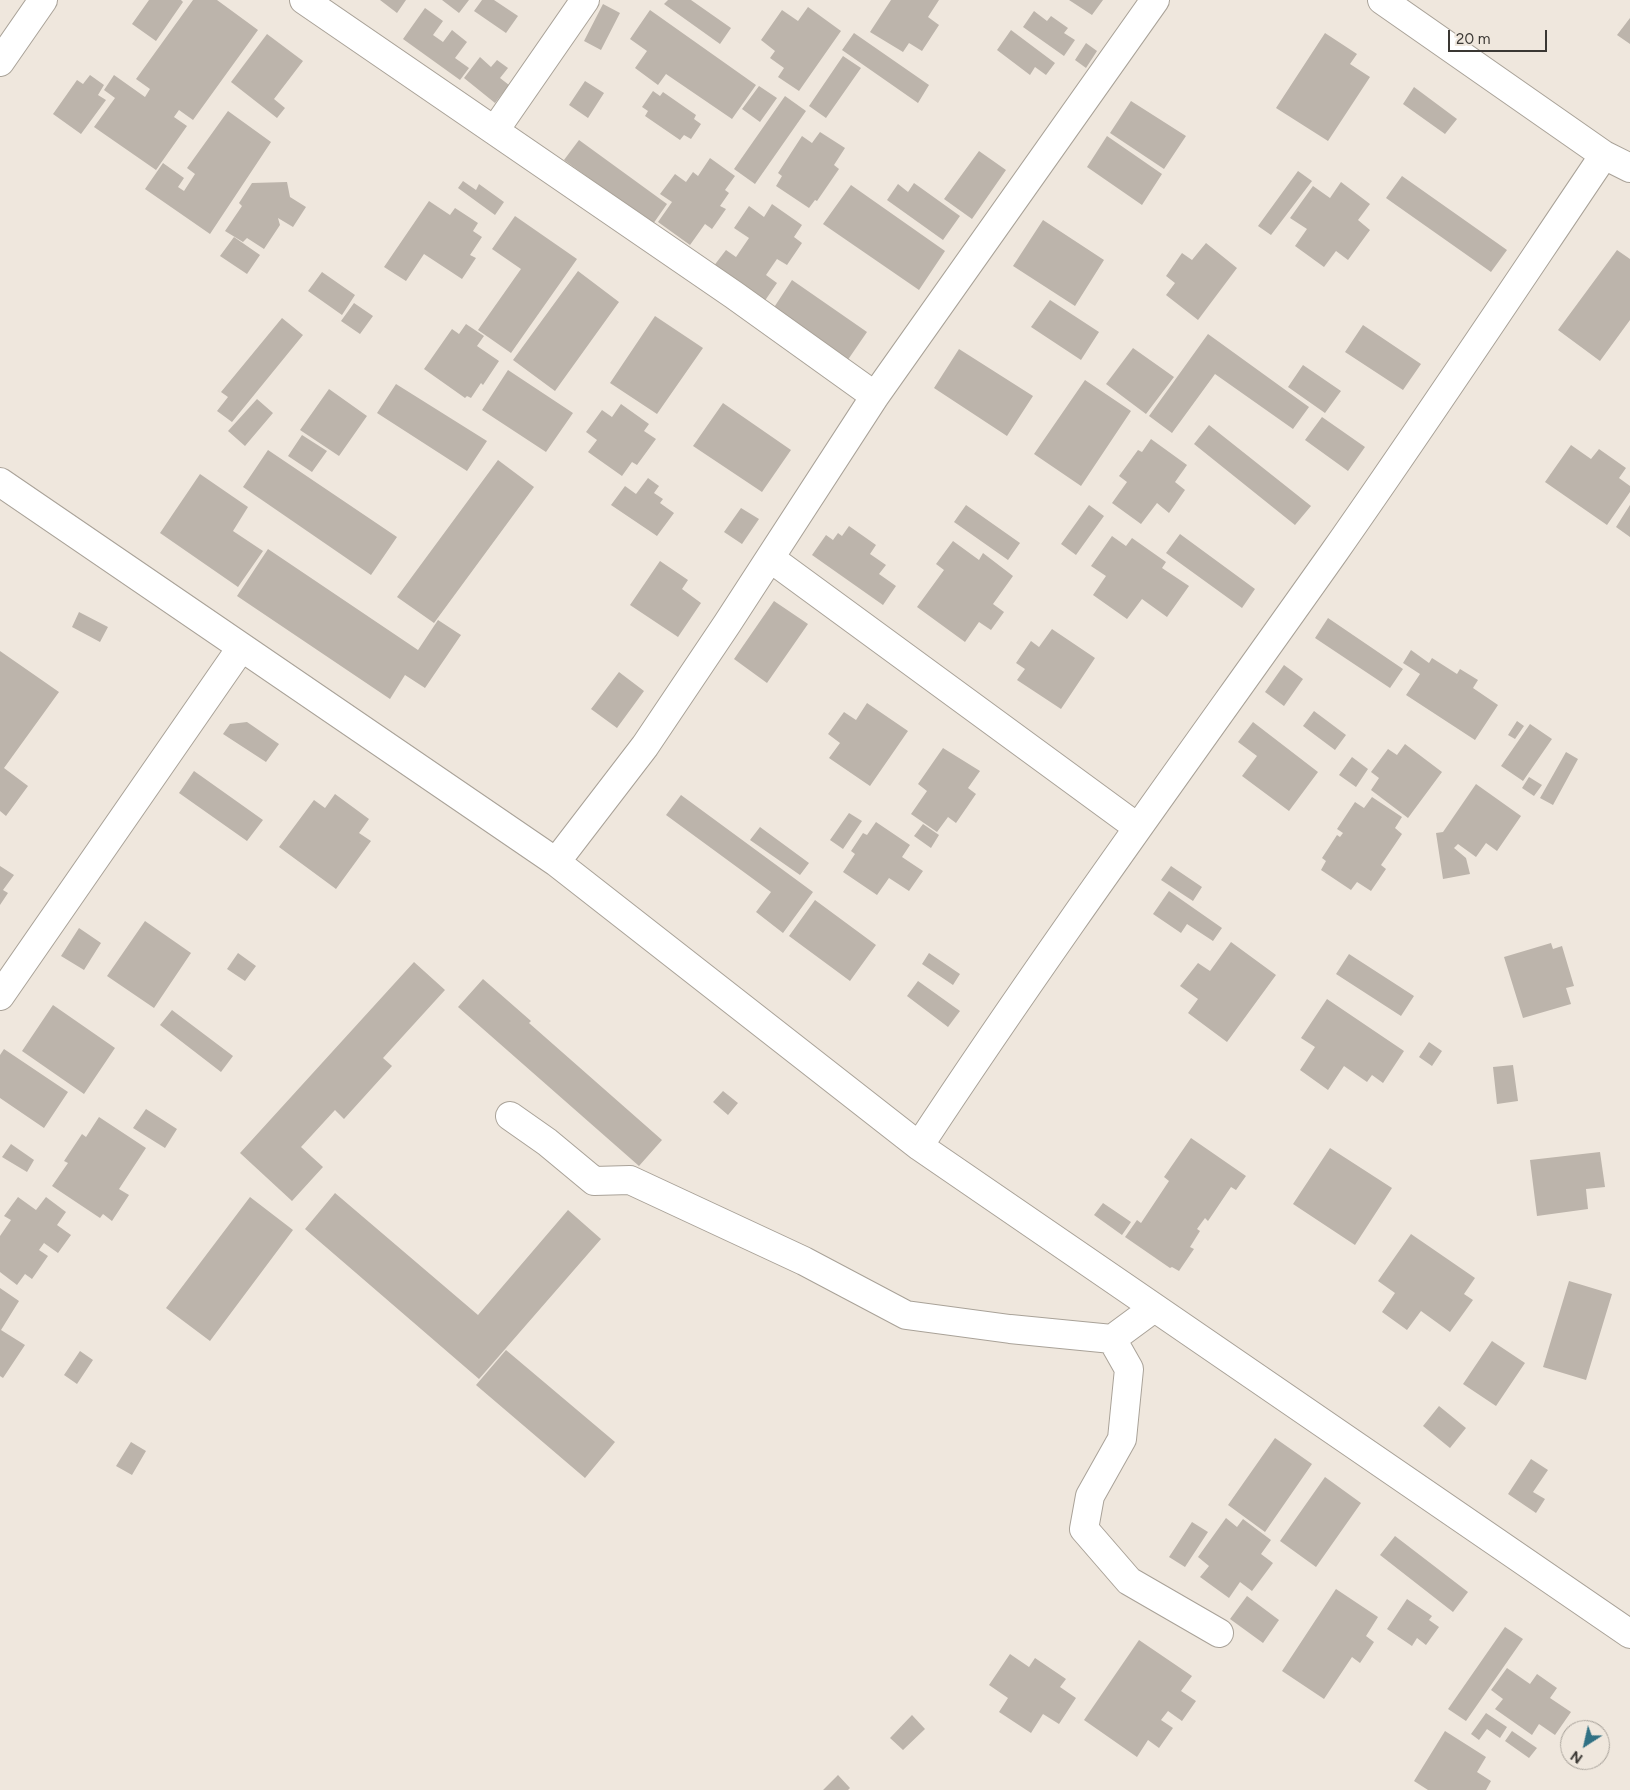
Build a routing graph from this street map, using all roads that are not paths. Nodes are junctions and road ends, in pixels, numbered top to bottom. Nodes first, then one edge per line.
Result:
1 (43, 0) edge
2 (304, 0) edge
3 (585, 0) edge
4 (1155, 0) edge
5 (1382, 0) edge
6 (0, 62) edge
7 (495, 130) junction
8 (1604, 155) junction
9 (1630, 168) edge
10 (876, 396) junction
11 (0, 482) edge
12 (770, 558) junction
13 (242, 648) junction
14 (1137, 827) junction
15 (556, 862) junction
16 (0, 996) edge
17 (510, 1116) dead end
18 (919, 1146) junction
19 (1154, 1308) junction
20 (1112, 1339) junction
21 (1626, 1622) edge
22 (1219, 1633) dead end

1 - 6 street
2 - 7 street
3 - 7 street
4 - 10 street
5 - 8 street
7 - 10 street
8 - 9 street
8 - 14 street
10 - 12 street
11 - 13 street
12 - 14 street
12 - 15 street
13 - 15 street
13 - 16 street
14 - 18 street
15 - 18 street
17 - 20 street
18 - 19 street
19 - 20 street
19 - 21 street
20 - 22 street

